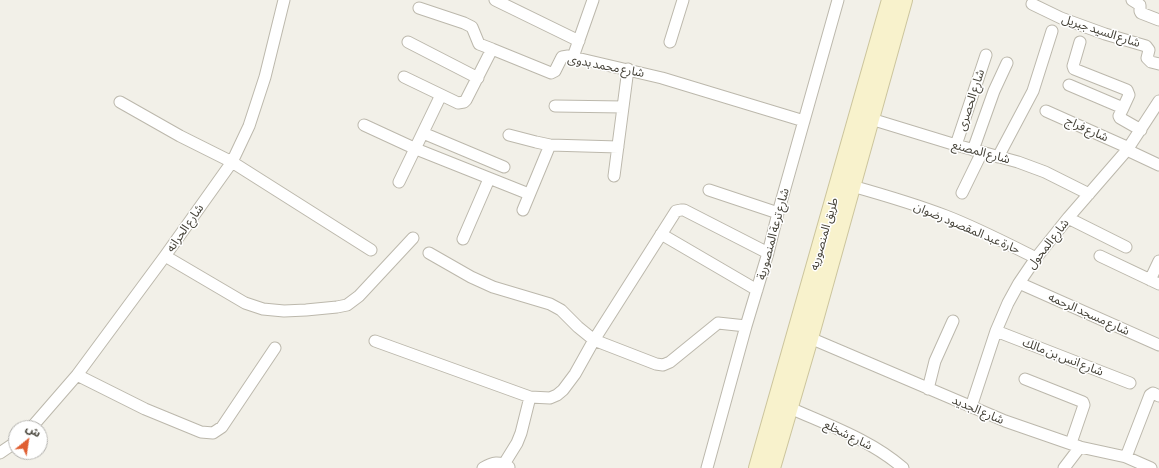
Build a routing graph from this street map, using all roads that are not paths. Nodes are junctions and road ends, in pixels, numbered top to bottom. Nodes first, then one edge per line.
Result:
1 (284, 0) edge
2 (496, 0) edge
3 (593, 0) edge
4 (683, 0) edge
5 (838, 0) edge
6 (890, 0) edge
7 (904, 0) edge
8 (1132, 0) edge
9 (1149, 0) edge
10 (1032, 4) dead end
11 (419, 8) dead end
12 (1144, 14) junction
13 (1159, 20) edge
14 (1052, 31) dead end
15 (579, 41) junction
16 (408, 42) dead end
17 (670, 42) dead end
18 (1080, 42) dead end
19 (492, 49) junction
20 (986, 55) dead end
21 (573, 57) junction
22 (1007, 62) dead end
23 (1159, 64) edge
24 (628, 69) junction
25 (404, 77) dead end
26 (478, 78) junction
27 (1069, 85) dead end
28 (441, 95) junction
29 (120, 102) dead end
30 (1158, 104) edge
31 (555, 106) dead end
32 (623, 107) junction
33 (1123, 108) junction
34 (1046, 111) dead end
35 (871, 119) junction
36 (804, 120) junction
37 (364, 125) dead end
38 (1141, 130) junction
39 (423, 133) junction
40 (509, 135) dead end
41 (550, 145) junction
42 (956, 145) junction
43 (618, 147) junction
44 (416, 149) junction
45 (1128, 149) junction
46 (977, 151) junction
47 (998, 157) junction
48 (232, 162) junction
49 (1159, 165) edge
50 (504, 167) dead end
51 (614, 176) dead end
52 (490, 179) junction
53 (399, 182) dead end
54 (852, 186) junction
55 (710, 190) dead end
56 (962, 193) dead end
57 (529, 194) junction
58 (1089, 194) junction
59 (522, 210) dead end
60 (778, 213) junction
61 (1068, 218) junction
62 (662, 234) junction
63 (413, 238) dead end
64 (463, 239) dead end
65 (1126, 247) dead end
66 (371, 250) dead end
67 (429, 253) dead end
68 (768, 253) junction
69 (166, 256) junction
70 (1100, 256) dead end
71 (1036, 258) junction
72 (1159, 261) edge
73 (1154, 282) edge
74 (1019, 283) junction
75 (757, 290) junction
76 (952, 321) dead end
77 (746, 326) junction
78 (996, 331) junction
79 (810, 338) junction
80 (594, 340) junction
81 (375, 341) dead end
82 (1159, 345) edge
83 (275, 348) dead end
84 (77, 375) junction
85 (1025, 379) dead end
86 (1130, 383) dead end
87 (928, 389) junction
88 (1159, 396) edge
89 (530, 398) junction
90 (971, 407) junction
91 (790, 408) junction
92 (38, 420) edge
93 (1075, 445) junction
94 (1126, 457) junction
95 (889, 463) edge
96 (507, 466) edge
97 (1148, 467) edge
98 (483, 468) edge
99 (707, 468) edge
100 (757, 468) edge
101 (772, 468) edge
102 (903, 468) edge
103 (1064, 468) edge

1 - 48 street, شارع الحرانه
2 - 15 street
3 - 15 street
4 - 17 street
5 - 36 street, شارع ترعة المنصورية
6 - 100 main road, طريق المنصوريه
7 - 35 main road, طريق المنصوريه
8 - 12 street
9 - 12 street
10 - 23 street, شارع السيد جبريل
11 - 19 street
12 - 13 street
14 - 47 street
15 - 21 street
16 - 26 street
18 - 33 street
19 - 21 street, شارع محمد بدوى
19 - 26 street
20 - 42 street, شارع الحصرى
21 - 24 street, شارع محمد بدوى
22 - 46 street
24 - 32 street
24 - 36 street, شارع محمد بدوى
25 - 28 street
26 - 28 street
27 - 33 street
28 - 39 street
29 - 48 street
30 - 38 street, شارع المحول
31 - 32 street
32 - 43 street
33 - 38 street
34 - 45 street, شارع فراج
35 - 42 street, شارع المصنع
35 - 54 main road, طريق المنصوريه
36 - 60 street, شارع ترعة المنصورية
37 - 44 street
38 - 45 street, شارع المحول
39 - 44 street
39 - 50 street
40 - 41 street
41 - 43 street
41 - 57 street
42 - 46 street, شارع المصنع
43 - 51 street
44 - 52 street
44 - 53 street
45 - 49 street, شارع فراج
45 - 58 street, شارع المحول
46 - 47 street, شارع المصنع
46 - 56 street
47 - 58 street, شارع المصنع
48 - 66 street
48 - 69 street, شارع الحرانه
52 - 57 street
52 - 64 street
54 - 71 street, حارة عبد المقصود رضوان
54 - 79 main road, طريق المنصوريه
55 - 60 street
57 - 59 street
58 - 61 street, شارع المحول
60 - 68 street, شارع ترعة المنصورية
61 - 65 street
61 - 71 street, شارع المحول
62 - 68 street
62 - 75 street
62 - 80 street
63 - 69 street
67 - 80 street
68 - 75 street, شارع ترعة المنصورية
69 - 84 street, شارع الحرانه
70 - 73 street
71 - 74 street, شارع المحول
72 - 73 street
74 - 78 street, شارع المحول
74 - 82 street, شارع مسجد الرحمه
75 - 77 street, شارع ترعة المنصورية
76 - 87 street
77 - 80 street
77 - 99 street, شارع ترعة المنصورية
78 - 86 street, شارع انس بن مالك
78 - 90 street, شارع المحول
79 - 87 street, شارع الجديد
79 - 91 main road, طريق المنصوريه
80 - 89 street
81 - 89 street
83 - 84 street
84 - 92 street, شارع الحرانه
85 - 93 street
87 - 90 street, شارع الجديد
88 - 94 street
89 - 96 street
90 - 93 street, شارع الجديد
91 - 95 street, شارع شخلع
91 - 101 main road, طريق المنصوريه
93 - 94 street, شارع الجديد
93 - 103 street
94 - 97 street, شارع الجديد
95 - 102 street, شارع شخلع
96 - 98 street

